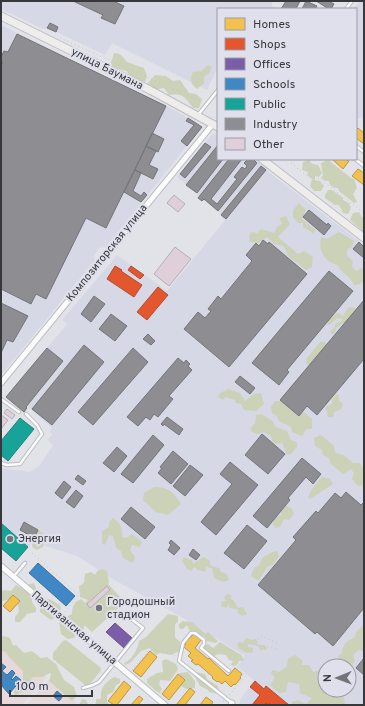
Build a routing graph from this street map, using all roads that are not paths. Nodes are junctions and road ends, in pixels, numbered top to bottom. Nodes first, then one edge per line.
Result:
1 (1, 16) edge
2 (217, 91) edge
3 (198, 115) junction
4 (216, 125) edge
5 (263, 160) edge
6 (364, 238) edge
7 (1, 383) edge
8 (1, 399) edge
9 (19, 412) dead end
10 (26, 414) dead end
11 (1, 463) edge
12 (26, 564) dead end
13 (1, 566) edge
14 (13, 577) junction
15 (130, 618) dead end
16 (115, 663) junction
17 (229, 671) road end
18 (83, 688) dead end
19 (232, 704) edge
20 (165, 705) edge

1 - 3 street, улица Баумана
2 - 3 lane
3 - 4 street, улица Баумана
4 - 7 street, Композиторская улица
5 - 6 street
8 - 9 lane
10 - 11 lane
12 - 14 lane
13 - 14 street, Партизанская улица
14 - 16 street, Партизанская улица
15 - 16 lane
16 - 18 lane
16 - 20 street, Партизанская улица
17 - 19 lane

